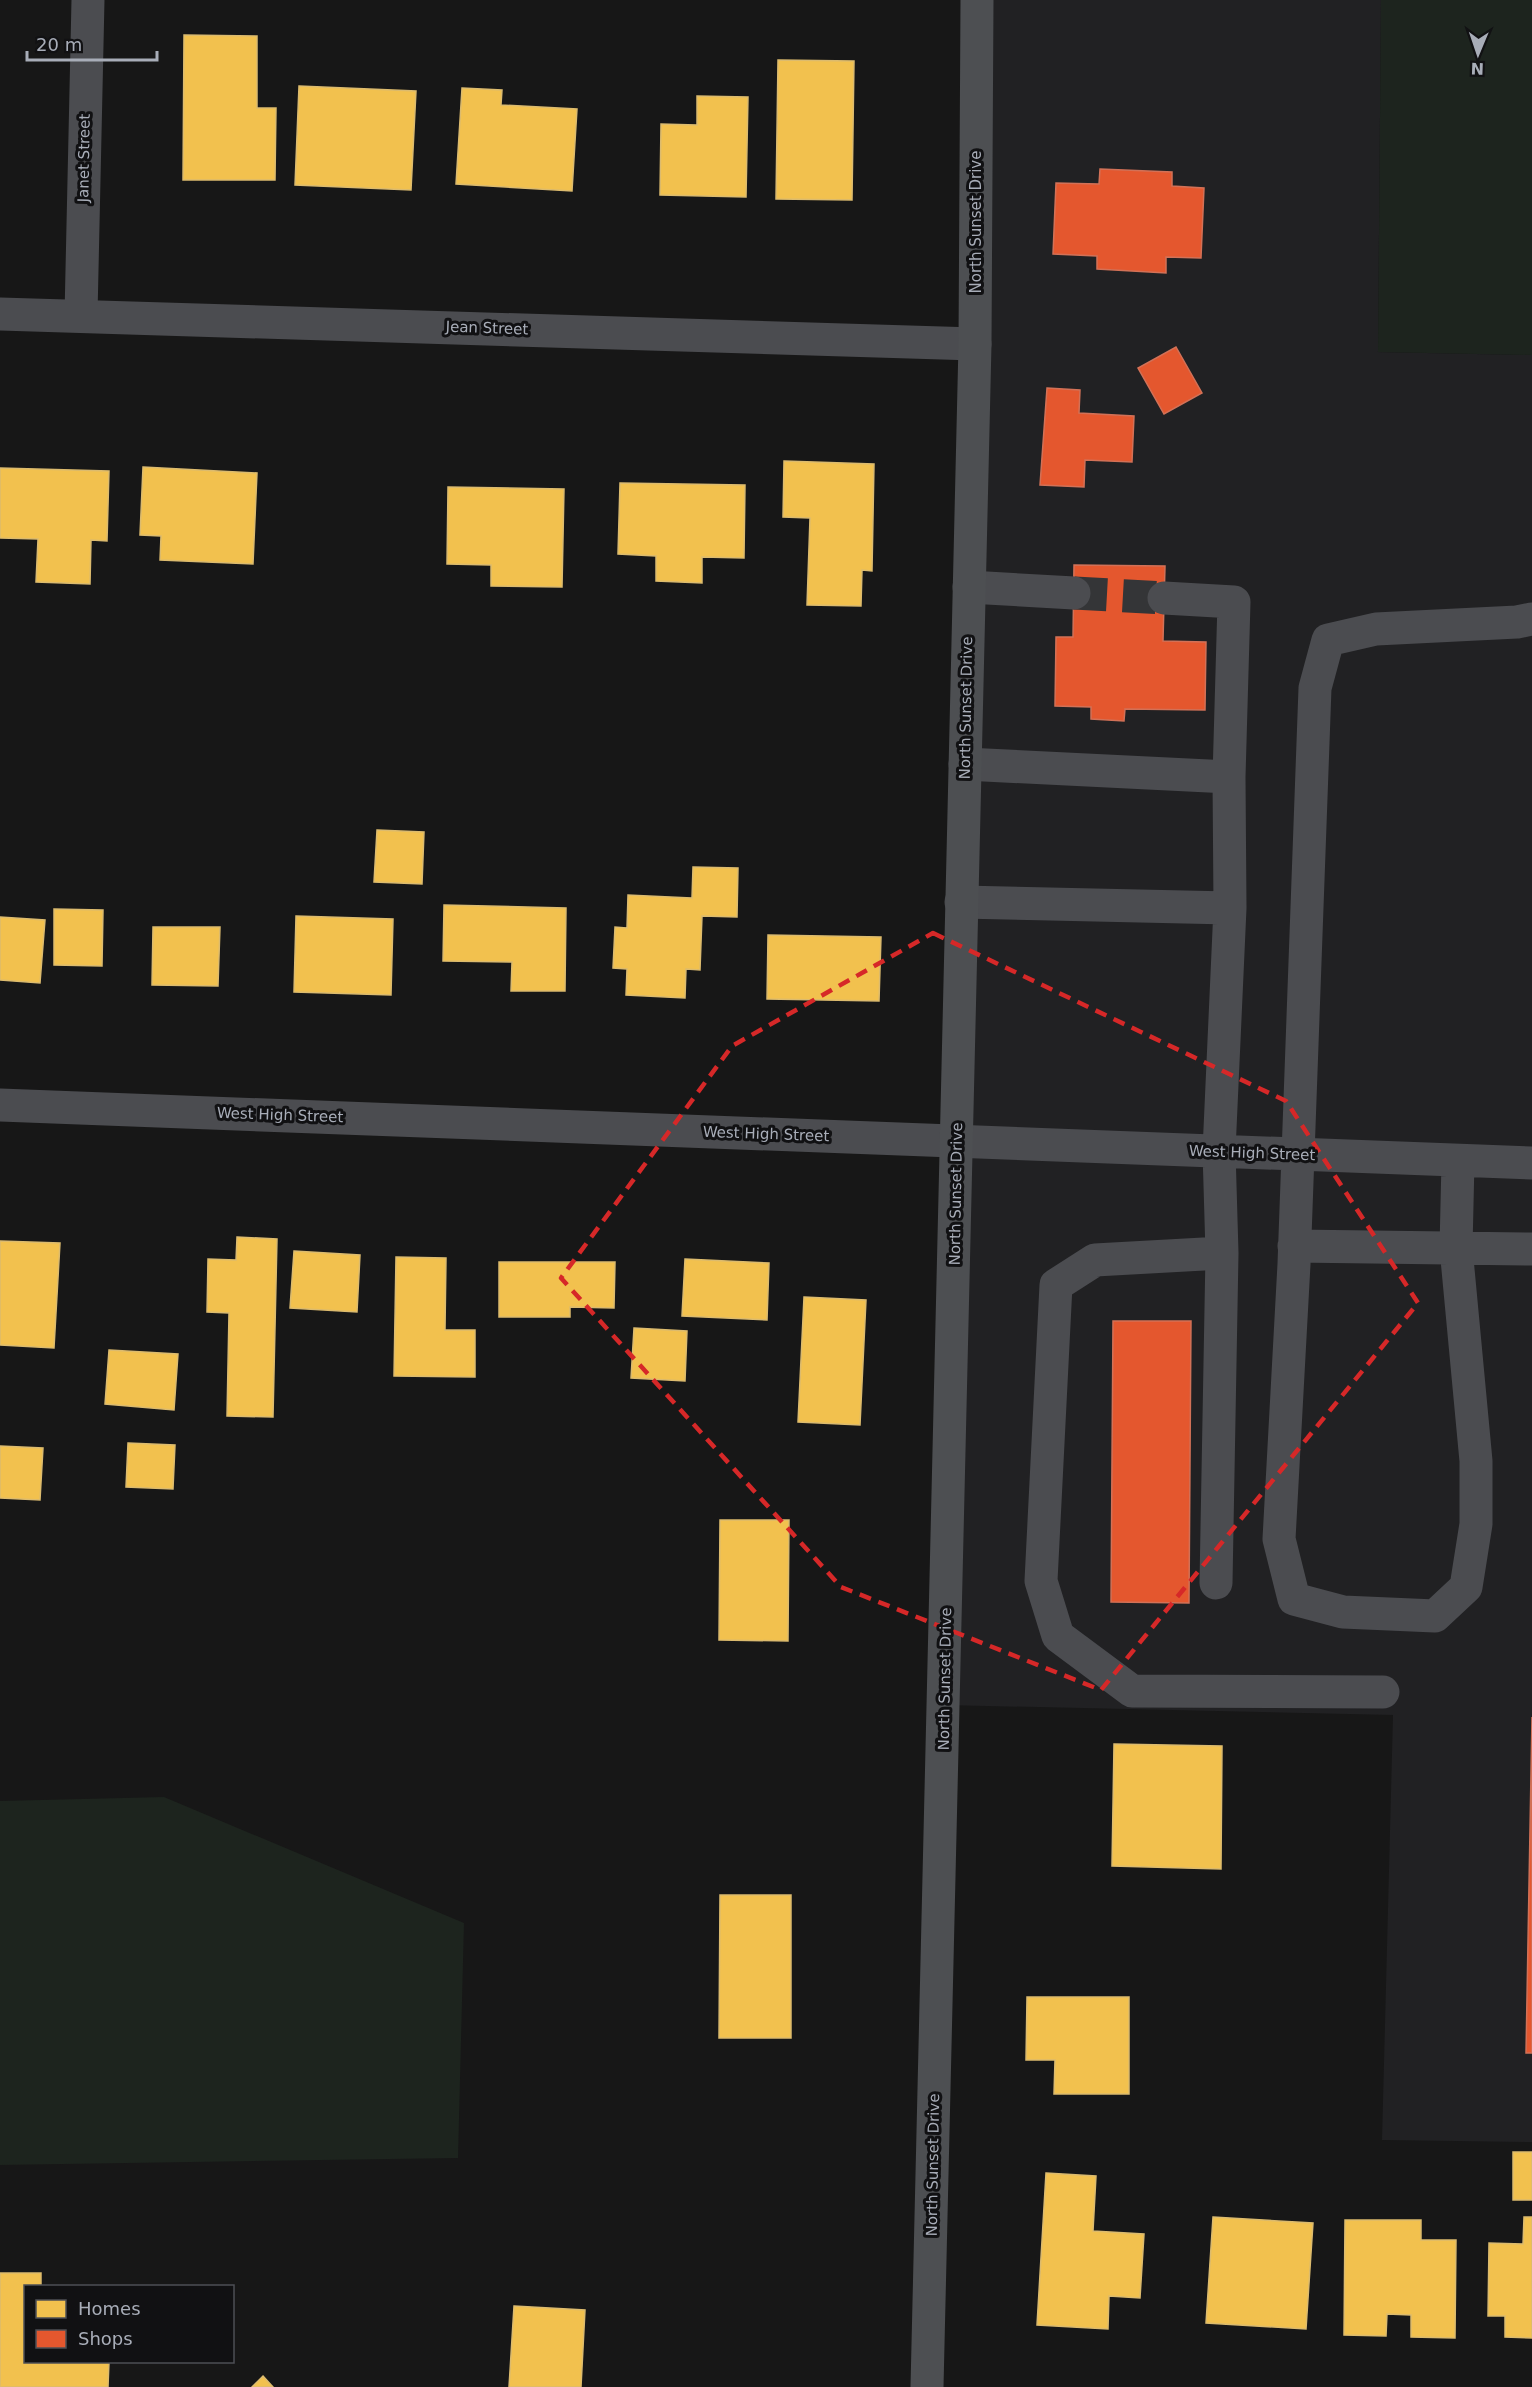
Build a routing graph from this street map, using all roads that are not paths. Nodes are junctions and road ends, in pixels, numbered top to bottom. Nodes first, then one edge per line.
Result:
1 (88, 0) edge
2 (977, 0) edge
3 (0, 314) edge
4 (81, 315) junction
5 (975, 344) junction
6 (969, 587) junction
7 (1074, 593) tunnel mouth
8 (1164, 598) tunnel mouth
9 (1532, 619) edge
10 (965, 764) junction
11 (1229, 777) junction
12 (961, 902) junction
13 (1230, 908) junction
14 (0, 1105) edge
15 (958, 1141) junction
16 (1219, 1151) junction
17 (1297, 1154) junction
18 (1458, 1161) junction
19 (1532, 1162) edge
20 (1294, 1246) junction
21 (1456, 1248) junction
22 (1532, 1249) edge
23 (1222, 1253) junction
24 (1216, 1583) dead end
25 (1383, 1692) dead end
26 (927, 2387) edge

1 - 4 street, Janet Street
2 - 5 main road, North Sunset Drive
3 - 4 street, Jean Street
4 - 5 street, Jean Street
5 - 6 main road, North Sunset Drive
6 - 7 street
6 - 10 main road, North Sunset Drive
8 - 11 street
9 - 17 street
10 - 11 street
10 - 12 main road, North Sunset Drive
11 - 13 street
12 - 13 street
12 - 15 main road, North Sunset Drive
13 - 16 street
14 - 15 street, West High Street
15 - 16 street, West High Street
15 - 26 main road, North Sunset Drive
16 - 17 street, West High Street
16 - 23 street
17 - 18 street, West High Street
17 - 20 street
18 - 19 street, West High Street
18 - 21 street
20 - 21 street
20 - 21 street
21 - 22 street
23 - 24 street
23 - 25 street

